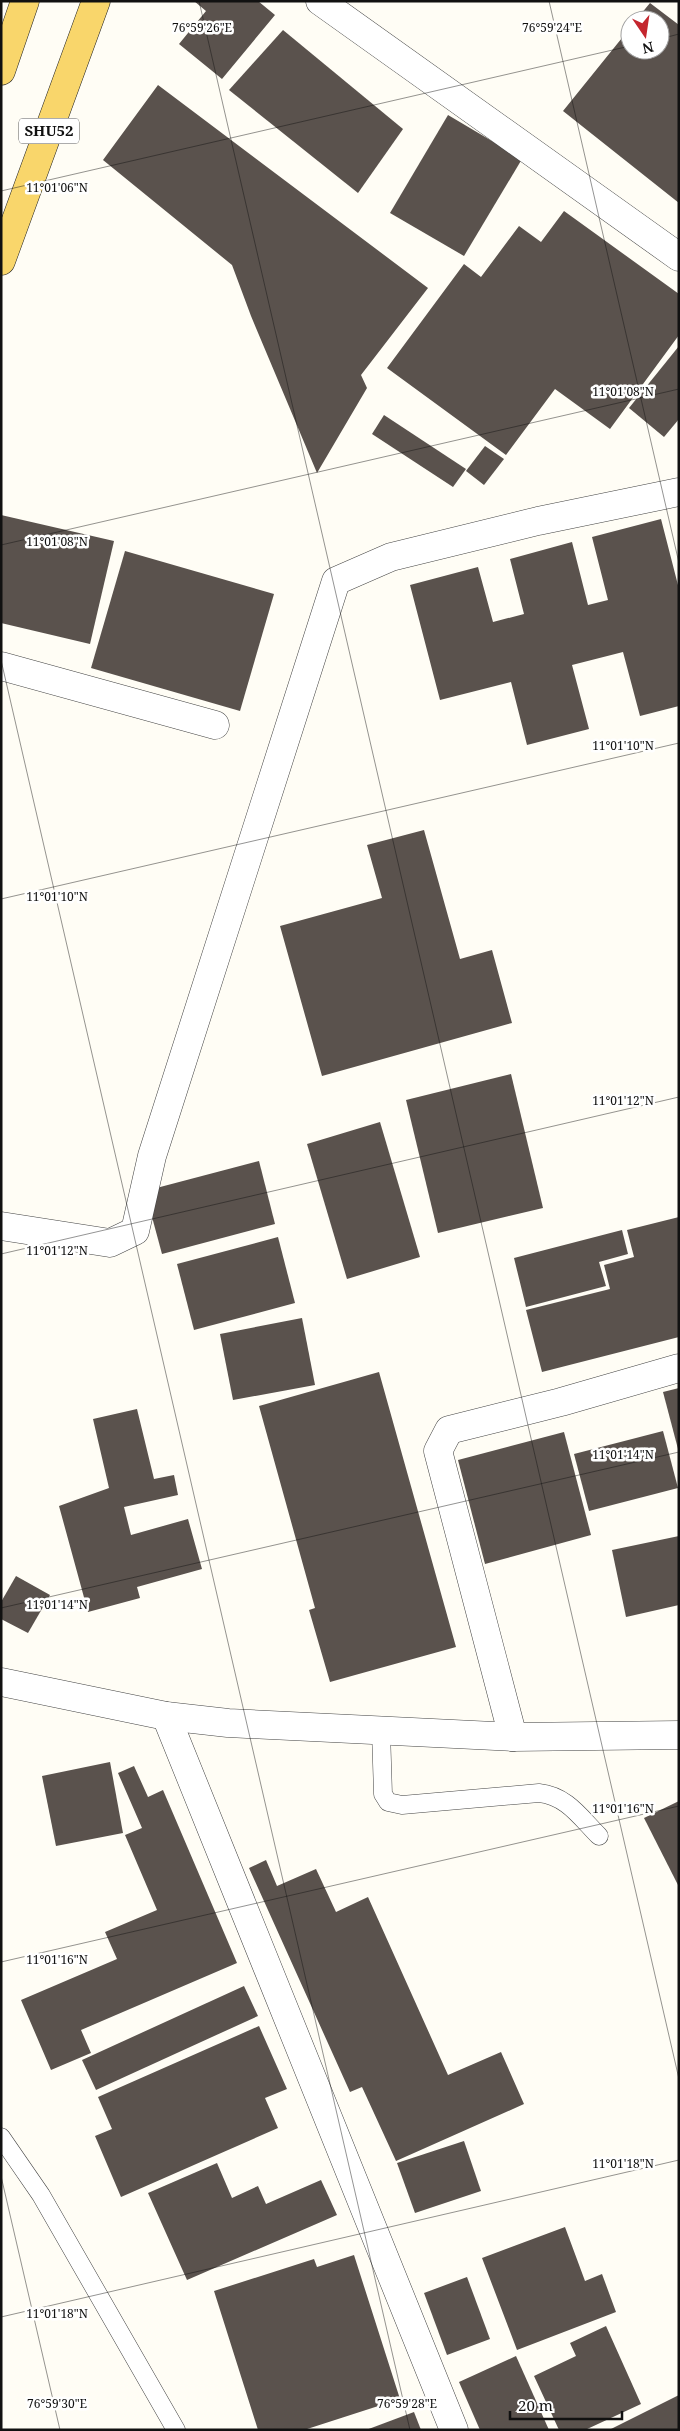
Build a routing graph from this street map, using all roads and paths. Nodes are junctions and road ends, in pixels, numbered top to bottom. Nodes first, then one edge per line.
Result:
1 (26, 1) edge
2 (96, 1) edge
3 (320, 1) edge
4 (1, 71) edge
5 (679, 257) edge
6 (1, 261) edge
7 (679, 492) edge
8 (1, 666) edge
9 (215, 725) dead end
10 (1, 1226) edge
11 (679, 1368) edge
12 (1, 1682) edge
13 (166, 1716) junction
14 (381, 1730) junction
15 (679, 1735) edge
16 (513, 1737) junction
17 (599, 1836) dead end
18 (1, 2137) edge
19 (176, 2430) edge
20 (454, 2430) edge

1 - 4 main road
2 - 6 main road, SHU52
3 - 5 street
7 - 10 street
8 - 9 street
11 - 16 street
12 - 13 street
13 - 14 street
13 - 20 street
14 - 16 street
14 - 17 lane
15 - 16 street
18 - 19 lane

